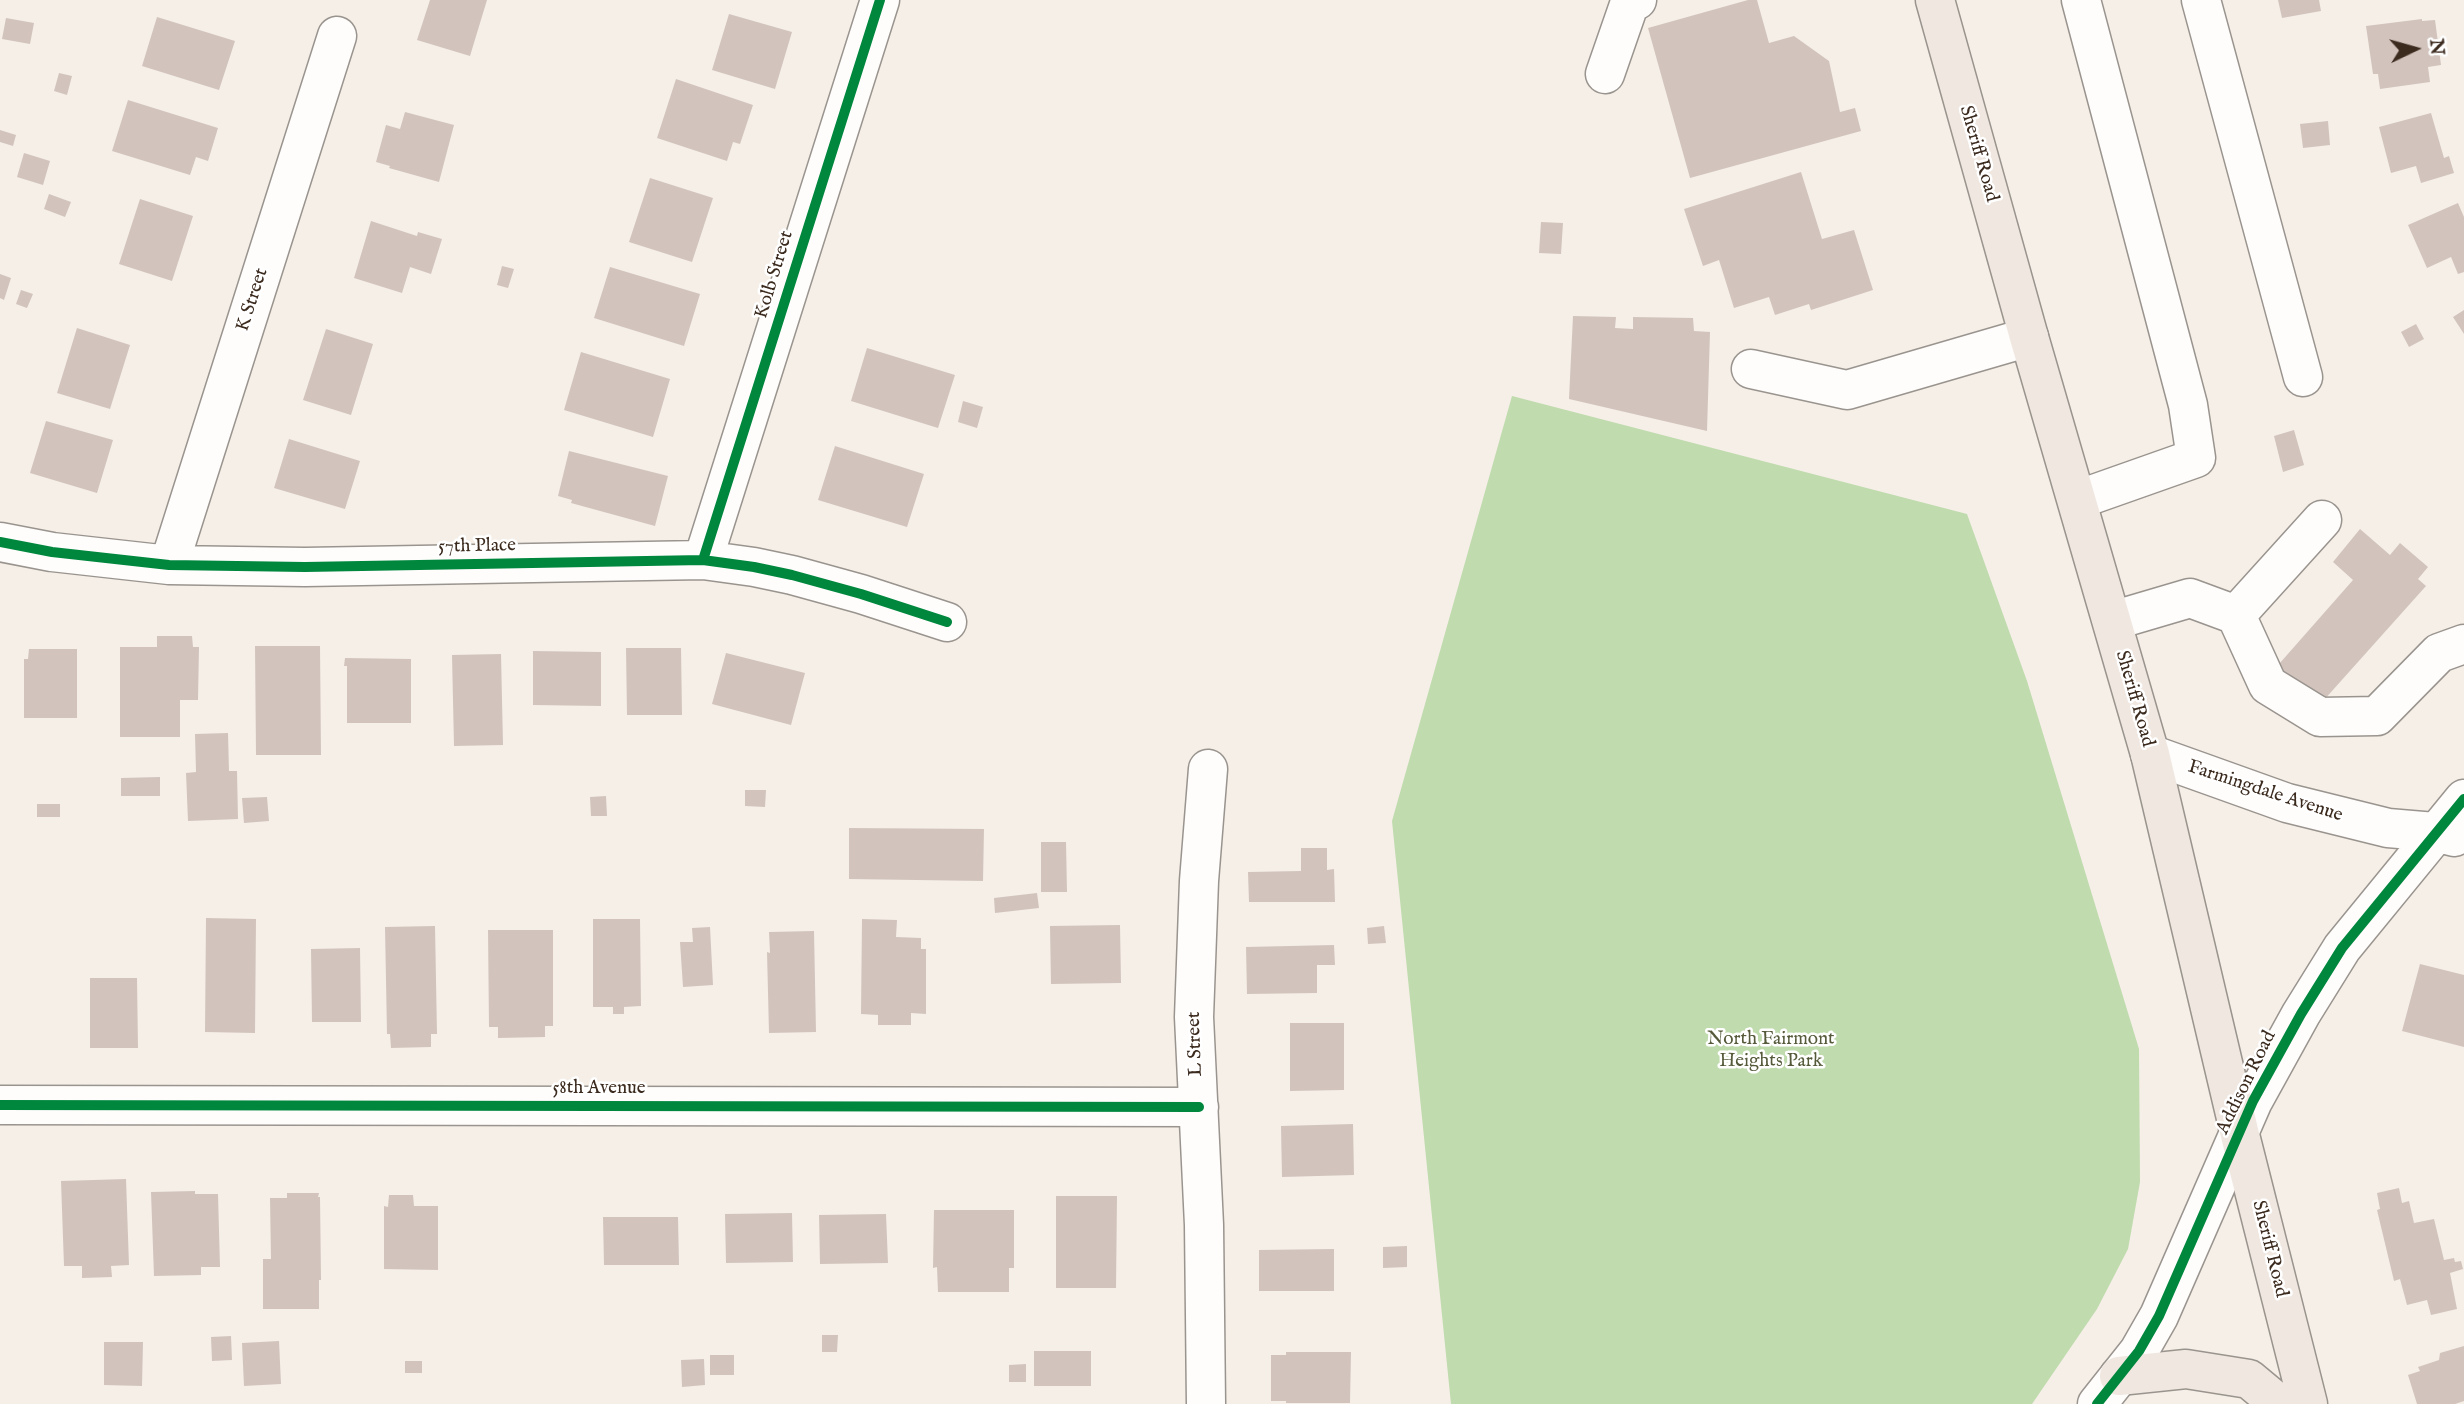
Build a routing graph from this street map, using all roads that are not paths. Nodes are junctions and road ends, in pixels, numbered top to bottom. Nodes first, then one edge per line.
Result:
1 (880, 0) edge
2 (1637, 0) edge
3 (1935, 0) edge
4 (2081, 0) edge
5 (2201, 0) edge
6 (337, 36) dead end
7 (1605, 74) dead end
8 (2029, 337) junction
9 (1751, 369) dead end
10 (2303, 377) dead end
11 (2077, 500) junction
12 (2322, 520) dead end
13 (0, 542) edge
14 (703, 560) junction
15 (169, 565) junction
16 (2236, 615) junction
17 (2112, 621) junction
18 (947, 622) dead end
19 (2464, 644) edge
20 (2150, 754) junction
21 (1208, 769) dead end
22 (2464, 799) edge
23 (2450, 836) edge
24 (0, 1105) edge
25 (1199, 1107) junction
26 (2240, 1135) junction
27 (2108, 1390) edge
28 (1206, 1404) edge
29 (2279, 1404) edge
30 (2308, 1404) edge

1 - 14 street, Kolb Street
2 - 7 street
3 - 8 main road, Sheriff Road
4 - 11 street
5 - 10 street
6 - 15 street, K Street
8 - 9 street
8 - 11 main road, Sheriff Road
11 - 17 main road, Sheriff Road
12 - 16 street
13 - 15 street, 57th Place
14 - 15 street, 57th Place
14 - 18 street, 57th Place
16 - 17 street
16 - 19 street
17 - 20 main road, Sheriff Road
20 - 23 street, Farmingdale Avenue
20 - 26 main road, Sheriff Road
21 - 25 street, L Street
22 - 23 street, Addison Road
23 - 26 street, Addison Road
24 - 25 street, 58th Avenue
25 - 28 street, L Street
26 - 27 street, Addison Road
26 - 30 main road, Sheriff Road
27 - 29 main road

